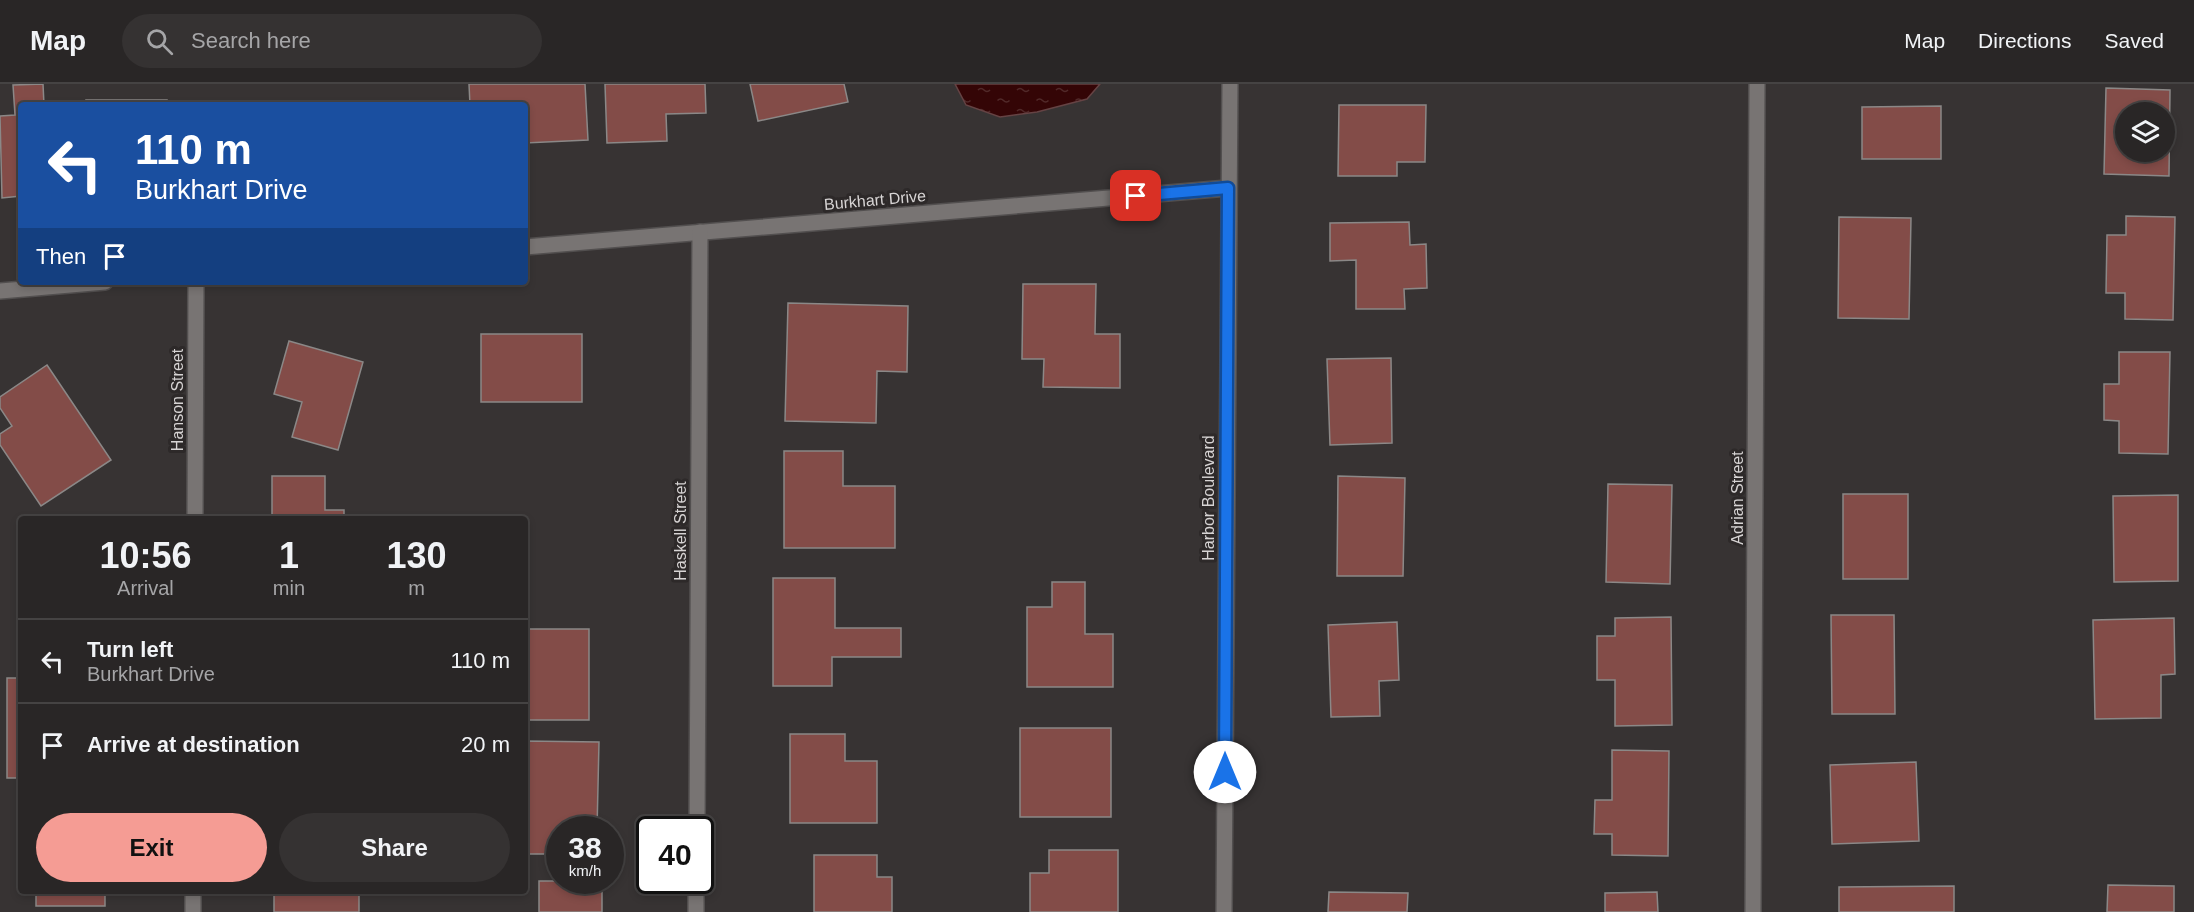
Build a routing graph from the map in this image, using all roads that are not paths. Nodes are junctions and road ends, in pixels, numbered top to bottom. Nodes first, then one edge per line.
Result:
1 (1230, 84) edge
2 (1757, 84) edge
3 (1228, 188) junction
4 (700, 232) junction
5 (528, 247) edge
6 (70, 285) edge
7 (196, 285) edge
8 (0, 291) edge
9 (195, 516) edge
10 (697, 816) edge
11 (193, 894) edge
12 (696, 894) edge
13 (193, 912) edge
14 (696, 912) edge
15 (1224, 912) edge
16 (1753, 912) edge

1 - 3 street, Harbor Boulevard
2 - 16 street, Adrian Street
3 - 4 street, Burkhart Drive
3 - 15 street, Harbor Boulevard
4 - 5 street, Burkhart Drive
4 - 10 street, Haskell Street
6 - 8 street
7 - 9 street, Hanson Street
11 - 13 street
12 - 14 street

